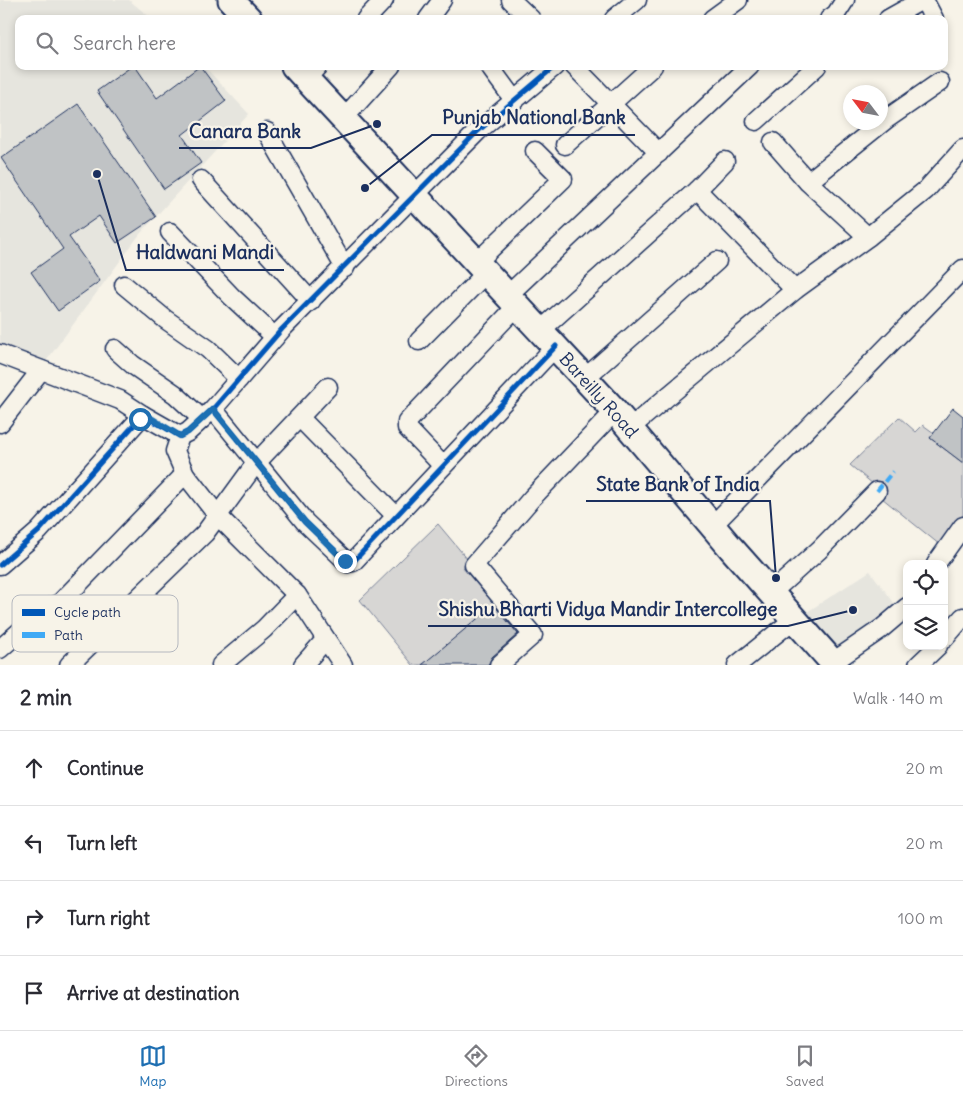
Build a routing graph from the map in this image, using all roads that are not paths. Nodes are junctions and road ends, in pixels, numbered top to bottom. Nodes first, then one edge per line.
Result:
1 (231, 0) edge
2 (384, 0) edge
3 (442, 0) edge
4 (636, 0) edge
5 (738, 0) edge
6 (845, 0) edge
7 (923, 0) edge
8 (245, 15) edge
9 (370, 15) edge
10 (431, 15) edge
11 (619, 15) edge
12 (717, 15) edge
13 (835, 15) edge
14 (895, 15) edge
15 (932, 15) edge
16 (306, 70) edge
17 (387, 70) edge
18 (492, 70) edge
19 (551, 70) edge
20 (578, 70) edge
21 (649, 70) edge
22 (746, 70) edge
23 (813, 70) edge
24 (940, 82) dead end
25 (514, 100) junction
26 (611, 103) junction
27 (344, 118) junction
28 (756, 121) dead end
29 (268, 132) dead end
30 (773, 142) dead end
31 (565, 145) dead end
32 (963, 149) edge
33 (535, 151) dead end
34 (658, 153) junction
35 (725, 161) dead end
36 (201, 180) dead end
37 (808, 182) junction
38 (696, 190) junction
39 (416, 195) junction
40 (170, 232) dead end
41 (868, 238) junction
42 (717, 260) dead end
43 (483, 267) junction
44 (344, 268) junction
45 (963, 269) edge
46 (124, 284) dead end
47 (795, 290) junction
48 (513, 300) junction
49 (311, 301) junction
50 (275, 338) junction
51 (548, 338) junction
52 (419, 341) dead end
53 (115, 349) dead end
54 (0, 354) edge
55 (41, 370) junction
56 (585, 378) junction
57 (239, 379) junction
58 (328, 387) dead end
59 (207, 414) junction
60 (144, 415) junction
61 (300, 418) junction
62 (623, 419) junction
63 (0, 423) edge
64 (180, 436) junction
65 (256, 463) junction
66 (443, 466) junction
67 (185, 474) junction
68 (878, 492) dead end
69 (395, 515) junction
70 (218, 516) junction
71 (712, 526) junction
72 (963, 526) edge
73 (939, 560) edge
74 (0, 565) edge
75 (771, 593) junction
76 (68, 595) edge
77 (142, 595) edge
78 (297, 595) junction
79 (903, 610) edge
80 (963, 617) edge
81 (793, 620) junction
82 (948, 634) edge
83 (12, 638) edge
84 (325, 640) junction
85 (0, 648) edge
86 (934, 650) edge
87 (82, 652) edge
88 (834, 664) edge
89 (69, 665) edge
90 (221, 665) edge
91 (303, 665) edge
92 (343, 665) edge
93 (499, 665) edge
94 (737, 665) edge
95 (918, 665) edge

1 - 8 highway
2 - 9 street
3 - 10 street
4 - 11 street
5 - 12 street
6 - 13 street
7 - 14 street
7 - 15 street
16 - 27 highway, Bareilly Road
17 - 27 street
18 - 25 street
19 - 25 street
20 - 26 street
21 - 26 street
22 - 34 street
23 - 28 street
24 - 37 street
25 - 39 street
26 - 31 street
26 - 34 street
27 - 39 highway, Bareilly Road
29 - 44 street
30 - 37 street
32 - 41 street
33 - 43 street
34 - 48 street
35 - 38 street
36 - 49 street
37 - 41 street
38 - 47 street
38 - 51 street
39 - 43 highway, Bareilly Road
39 - 44 street
40 - 50 street
41 - 47 street
42 - 56 street
43 - 48 highway, Bareilly Road
43 - 52 street
44 - 49 street
45 - 71 street
46 - 57 street
47 - 62 street
48 - 51 highway, Bareilly Road
48 - 66 street
49 - 50 street
50 - 57 street
51 - 56 highway, Bareilly Road
51 - 66 street
53 - 59 street
54 - 55 street
55 - 60 street
55 - 63 street
56 - 62 highway, Bareilly Road
57 - 59 street
58 - 61 street
59 - 64 street
59 - 65 street
60 - 64 street
60 - 74 street
61 - 65 street
61 - 69 street
62 - 71 highway, Bareilly Road
62 - 93 street
64 - 67 street
65 - 69 street
65 - 70 street
66 - 69 street
67 - 70 street
67 - 76 street
68 - 75 street
70 - 77 street
70 - 78 street
71 - 75 highway, Bareilly Road
72 - 73 street
75 - 81 highway, Bareilly Road
78 - 84 street
78 - 90 street
79 - 88 street
80 - 82 street
81 - 88 highway, Bareilly Road
81 - 94 street
83 - 85 street
84 - 91 street
84 - 92 street
86 - 95 street
87 - 89 street

